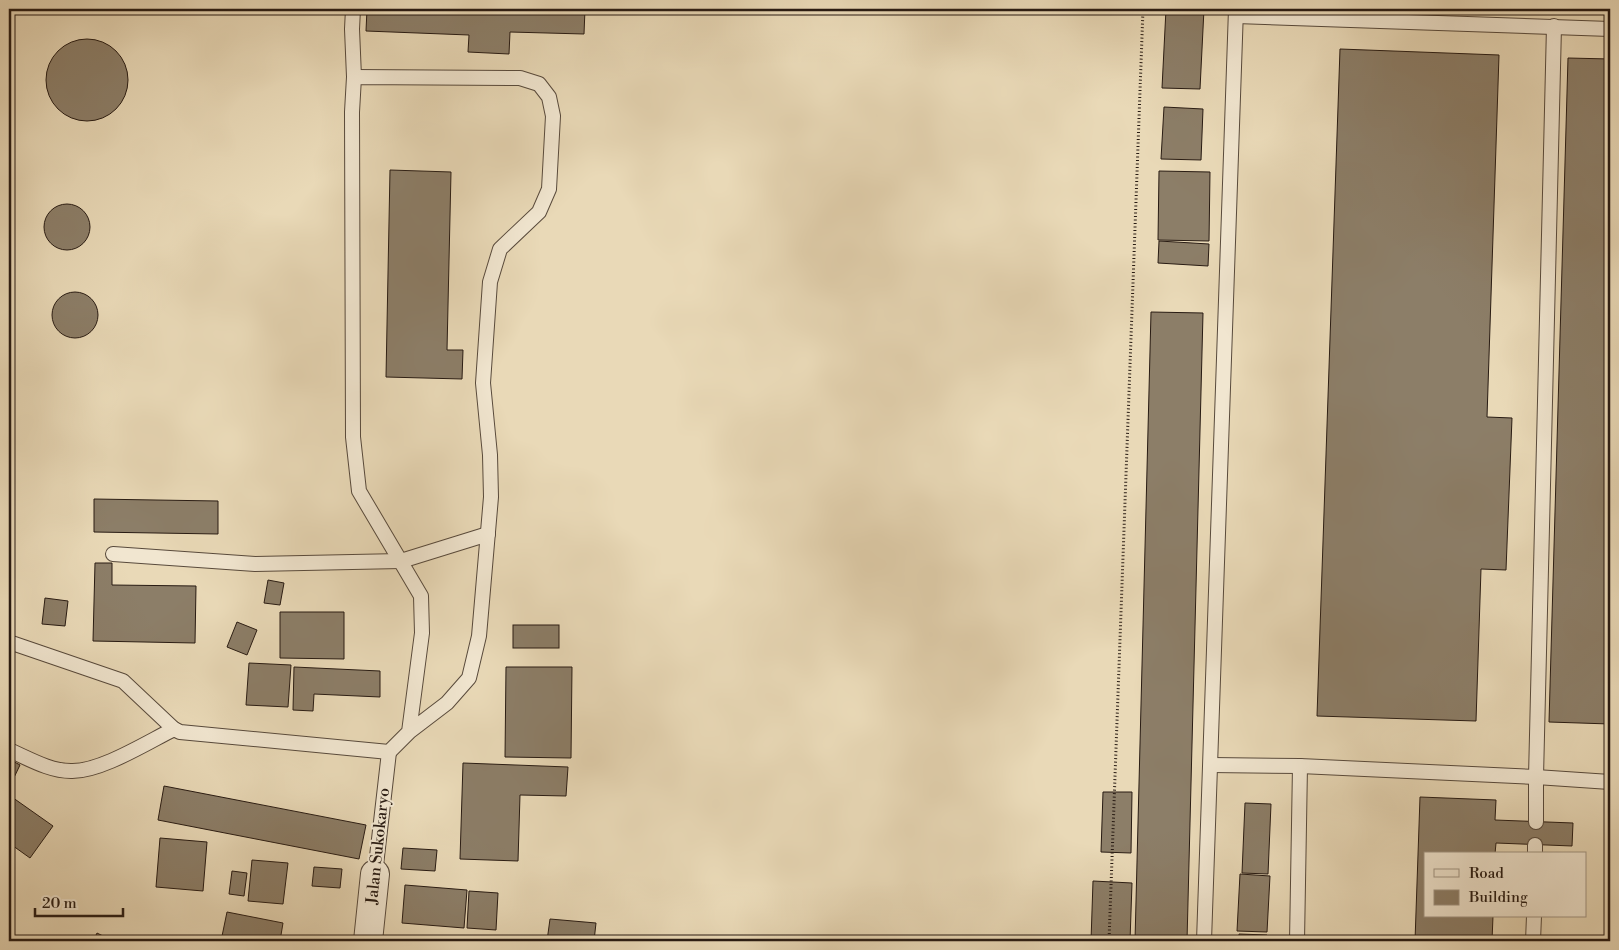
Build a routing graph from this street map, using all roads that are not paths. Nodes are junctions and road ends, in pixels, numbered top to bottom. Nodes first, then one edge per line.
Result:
1 (353, 9) edge
2 (1236, 13) edge
3 (1554, 26) junction
4 (1610, 29) edge
5 (354, 77) junction
6 (488, 534) junction
7 (113, 554) dead end
8 (401, 561) junction
9 (9, 642) edge
10 (174, 729) junction
11 (409, 732) junction
12 (9, 750) edge
13 (389, 752) junction
14 (1211, 766) junction
15 (1300, 766) junction
16 (1536, 777) junction
17 (1610, 782) edge
18 (1536, 822) dead end
19 (375, 874) joint
20 (1534, 918) edge
21 (368, 941) edge
22 (1204, 941) edge
23 (1297, 941) edge
24 (1533, 941) edge

1 - 5 lane
2 - 3 lane
2 - 14 lane
3 - 4 lane
3 - 16 lane
5 - 6 lane
5 - 8 lane
6 - 8 lane
6 - 11 lane
7 - 8 lane
8 - 11 lane
9 - 10 lane
10 - 12 lane
10 - 13 lane
11 - 13 lane
13 - 19 lane, Jalan Sukokaryo
14 - 15 lane
14 - 22 lane
15 - 16 lane
15 - 23 lane
16 - 17 lane
16 - 18 lane
19 - 21 street, Jalan Sukokaryo
20 - 24 lane

